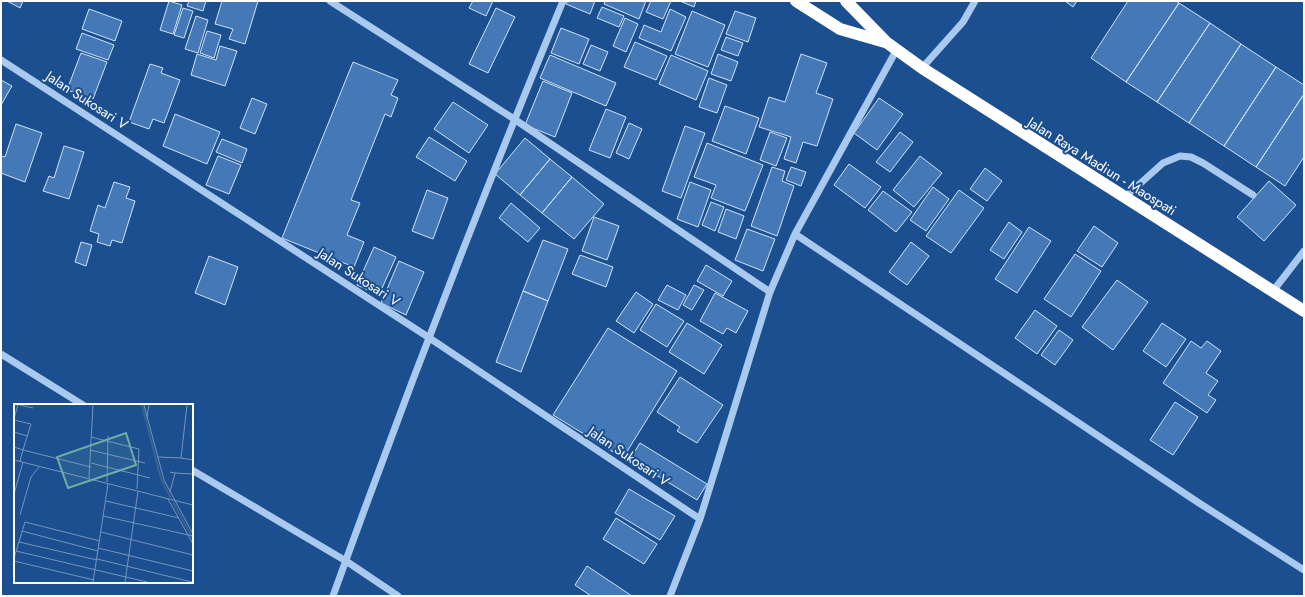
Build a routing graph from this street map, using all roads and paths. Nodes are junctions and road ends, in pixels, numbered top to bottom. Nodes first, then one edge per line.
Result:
1 (330, 1) edge
2 (563, 1) edge
3 (796, 1) edge
4 (846, 1) edge
5 (975, 1) edge
6 (886, 42) junction
7 (897, 49) junction
8 (1, 60) edge
9 (922, 68) junction
10 (514, 119) junction
11 (1253, 195) dead end
12 (1124, 198) junction
13 (795, 234) junction
14 (1304, 251) edge
15 (1273, 291) junction
16 (770, 292) junction
17 (1304, 311) edge
18 (428, 337) junction
19 (1, 354) edge
20 (81, 404) edge
21 (193, 471) edge
22 (700, 519) junction
23 (346, 560) junction
24 (1304, 570) edge
25 (333, 596) edge
26 (398, 596) edge
27 (670, 596) edge

1 - 10 street
2 - 10 street
3 - 6 highway, Jalan Raya Madiun - Maospati
4 - 6 highway, Jalan Raya Madiun - Maospati
5 - 9 street
6 - 7 highway, Jalan Raya Madiun - Maospati
7 - 9 highway, Jalan Raya Madiun - Maospati
7 - 13 street
8 - 18 street, Jalan Sukosari V
9 - 12 highway, Jalan Raya Madiun - Maospati
10 - 16 street
10 - 18 street
11 - 12 street
12 - 15 highway, Jalan Raya Madiun - Maospati
13 - 16 street
13 - 24 street
14 - 15 street
15 - 17 highway, Jalan Raya Madiun - Maospati
16 - 22 street
18 - 22 street, Jalan Sukosari V
18 - 23 street
19 - 20 street
21 - 23 street
22 - 27 street
23 - 25 street
23 - 26 street

